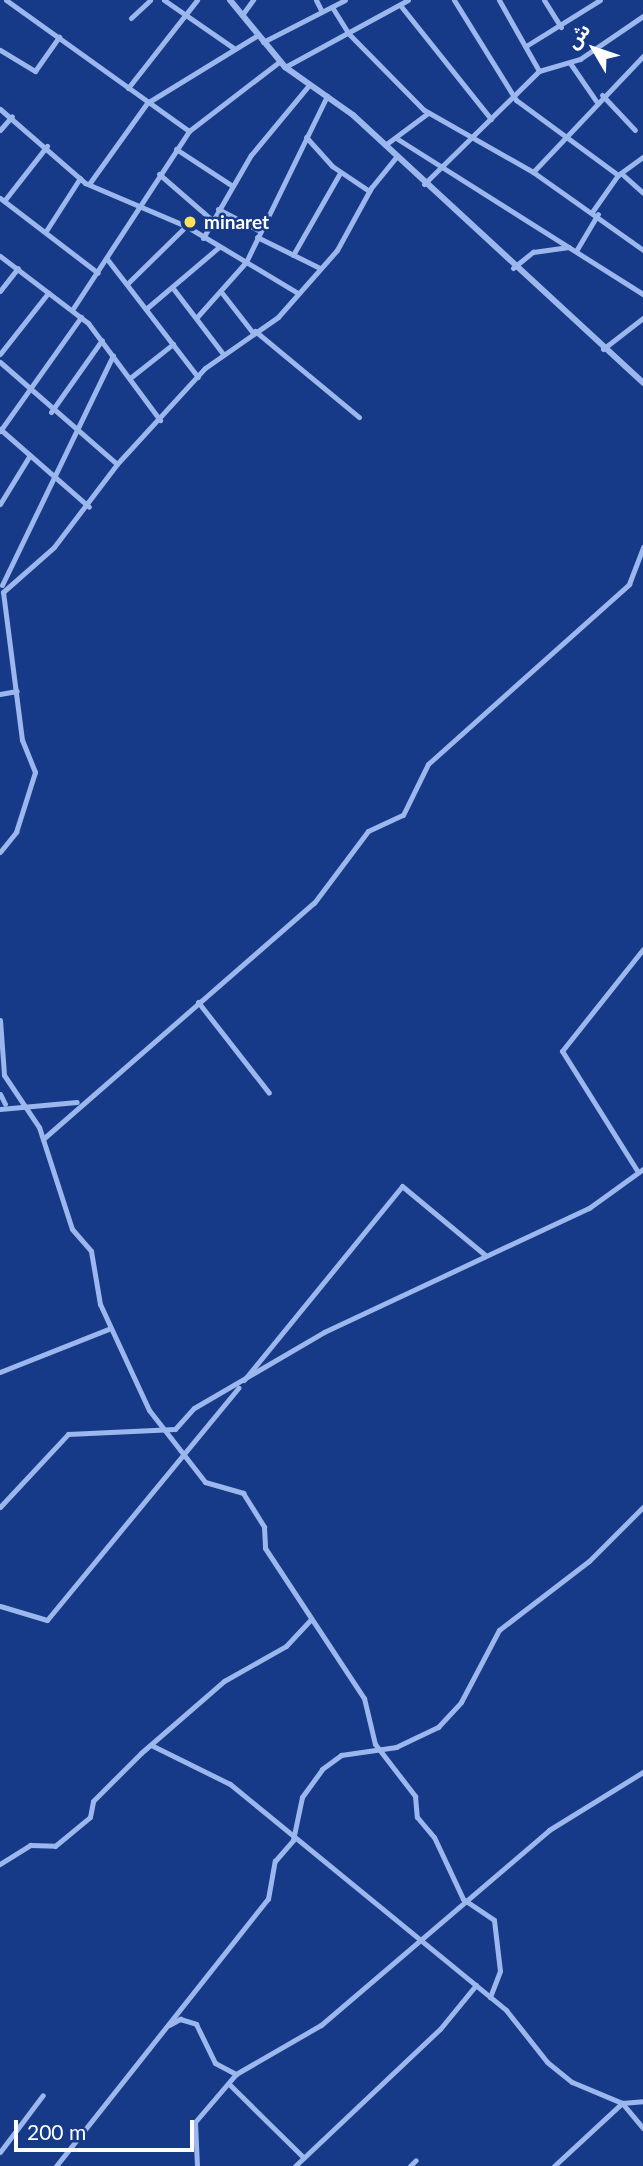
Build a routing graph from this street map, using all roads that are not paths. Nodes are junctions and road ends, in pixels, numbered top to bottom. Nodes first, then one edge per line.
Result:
1 (6, 0) edge
2 (150, 0) edge
3 (164, 0) edge
4 (197, 0) edge
5 (230, 0) edge
6 (253, 0) edge
7 (316, 0) edge
8 (345, 0) edge
9 (408, 0) edge
10 (454, 0) edge
11 (499, 0) edge
12 (544, 0) edge
13 (600, 0) edge
14 (400, 5) junction
15 (331, 7) junction
16 (321, 10) junction
17 (242, 15) junction
18 (184, 16) junction
19 (131, 18) dead end
20 (642, 18) edge
21 (561, 27) junction
22 (348, 33) junction
23 (258, 35) junction
24 (60, 37) junction
25 (263, 42) junction
26 (526, 46) junction
27 (235, 49) junction
28 (0, 50) edge
29 (643, 56) edge
30 (570, 62) junction
31 (282, 64) junction
32 (539, 71) junction
33 (310, 84) junction
34 (128, 88) junction
35 (602, 95) junction
36 (327, 96) junction
37 (513, 96) junction
38 (596, 101) junction
39 (147, 103) junction
40 (0, 109) edge
41 (428, 113) junction
42 (12, 116) junction
43 (491, 119) junction
44 (0, 130) edge
45 (635, 130) dead end
46 (189, 131) junction
47 (474, 136) junction
48 (563, 136) junction
49 (306, 137) junction
50 (396, 138) junction
51 (385, 145) junction
52 (47, 146) junction
53 (176, 149) junction
54 (397, 156) junction
55 (643, 157) edge
56 (441, 170) junction
57 (533, 172) junction
58 (340, 173) junction
59 (159, 174) junction
60 (620, 175) junction
61 (80, 178) junction
62 (89, 184) junction
63 (424, 184) junction
64 (231, 185) junction
65 (369, 191) junction
66 (643, 193) edge
67 (1, 199) edge
68 (140, 206) junction
69 (218, 209) junction
70 (595, 213) junction
71 (212, 220) junction
72 (186, 226) junction
73 (46, 231) junction
74 (258, 234) junction
75 (203, 237) junction
76 (219, 247) junction
77 (569, 247) junction
78 (643, 250) edge
79 (576, 251) junction
80 (293, 255) junction
81 (0, 256) edge
82 (107, 259) junction
83 (246, 262) junction
84 (18, 268) junction
85 (320, 268) junction
86 (513, 268) junction
87 (98, 273) junction
88 (128, 282) junction
89 (172, 287) junction
90 (0, 291) edge
91 (48, 293) junction
92 (222, 293) junction
93 (298, 293) junction
94 (643, 294) edge
95 (147, 308) junction
96 (72, 310) junction
97 (81, 317) junction
98 (197, 317) junction
99 (643, 318) edge
100 (254, 332) junction
101 (102, 340) junction
102 (173, 344) junction
103 (603, 349) junction
104 (0, 354) edge
105 (223, 354) junction
106 (113, 355) junction
107 (0, 362) edge
108 (198, 377) junction
109 (130, 378) junction
110 (643, 383) edge
111 (28, 387) junction
112 (51, 412) junction
113 (359, 417) dead end
114 (160, 420) junction
115 (0, 430) edge
116 (74, 430) junction
117 (30, 455) junction
118 (117, 464) junction
119 (51, 474) junction
120 (0, 504) edge
121 (89, 507) junction
122 (643, 547) edge
123 (3, 585) edge
124 (0, 599) edge
125 (17, 691) junction
126 (0, 694) edge
127 (0, 852) edge
128 (643, 948) edge
129 (198, 1002) junction
130 (0, 1020) edge
131 (270, 1093) dead end
132 (0, 1094) edge
133 (81, 1101) junction
134 (23, 1103) junction
135 (2, 1107) edge
136 (43, 1139) junction
137 (641, 1170) edge
138 (485, 1255) junction
139 (111, 1328) junction
140 (0, 1372) edge
141 (241, 1384) junction
142 (163, 1432) junction
143 (184, 1458) junction
144 (0, 1507) edge
145 (643, 1507) edge
146 (0, 1606) edge
147 (311, 1619) junction
148 (151, 1745) junction
149 (379, 1749) junction
150 (643, 1772) edge
151 (293, 1840) junction
152 (0, 1864) edge
153 (467, 1905) junction
154 (422, 1941) junction
155 (476, 1985) junction
156 (491, 1997) junction
157 (158, 2034) junction
158 (236, 2074) junction
159 (229, 2084) junction
160 (43, 2095) dead end
161 (643, 2101) edge
162 (622, 2103) junction
163 (643, 2128) edge
164 (0, 2152) edge
165 (303, 2157) junction
166 (416, 2160) dead end
167 (56, 2166) edge
168 (197, 2166) edge
169 (295, 2166) edge
170 (410, 2166) edge
171 (554, 2166) edge

1 - 24 street
2 - 19 street
3 - 18 street
4 - 18 street
5 - 17 street
6 - 17 street
7 - 16 street
8 - 15 street
9 - 14 street
10 - 37 street
11 - 26 street
12 - 21 street
13 - 21 street
14 - 22 street
14 - 43 street
15 - 16 street
15 - 22 street
16 - 25 street
17 - 23 street
18 - 27 street
18 - 34 street
20 - 30 street
21 - 26 street
22 - 31 street
22 - 41 street
23 - 25 street
23 - 27 street
24 - 28 street
24 - 34 street
25 - 31 street
26 - 32 street
27 - 39 street
29 - 35 street
30 - 32 street
30 - 38 street
31 - 33 street
31 - 46 street
32 - 37 street
33 - 36 street
33 - 64 street
34 - 39 street
35 - 38 street
35 - 45 street
36 - 49 street
36 - 51 street
37 - 43 street
37 - 48 street
38 - 48 street
39 - 46 street
39 - 62 street
40 - 42 street
41 - 47 street
41 - 50 street
42 - 44 street
42 - 52 street
43 - 47 street
46 - 53 street
47 - 56 street
47 - 57 street
48 - 57 street
48 - 60 street
49 - 58 street
49 - 74 street
50 - 51 street
50 - 56 street
51 - 54 street
52 - 61 street
52 - 67 street
53 - 59 street
53 - 64 street
54 - 63 street
54 - 65 street
55 - 60 street
56 - 63 street
56 - 77 street
57 - 70 street
58 - 65 street
58 - 80 street
59 - 68 street
59 - 71 street
60 - 66 street
60 - 70 street
61 - 62 street
61 - 73 street
62 - 68 street
63 - 86 street
64 - 69 street
65 - 85 street
67 - 73 street
68 - 72 street
68 - 82 street
69 - 71 street
69 - 74 street
70 - 78 street
70 - 79 street
71 - 75 street
72 - 75 street
72 - 88 street
73 - 87 street
74 - 80 street
74 - 83 street
75 - 76 street
76 - 83 street
76 - 89 street
77 - 79 street
77 - 86 street
79 - 94 street
80 - 85 street
81 - 84 street
82 - 87 street
82 - 88 street
83 - 92 street
83 - 93 street
84 - 90 street
84 - 91 street
85 - 93 street
86 - 103 street
87 - 96 street
88 - 95 street
89 - 95 street
89 - 98 street
91 - 96 street
91 - 104 street
92 - 98 street
92 - 100 street
93 - 100 street
95 - 102 street
96 - 97 street
97 - 101 street
97 - 111 street
98 - 105 street
99 - 103 street
100 - 105 street
100 - 113 street
101 - 106 street
101 - 112 street
102 - 108 street
102 - 109 street
103 - 110 street
105 - 108 street
106 - 109 street
106 - 116 street
107 - 111 street
108 - 114 street
109 - 114 street
111 - 112 street
111 - 115 street
112 - 116 street
114 - 118 street
115 - 117 street
116 - 118 street
116 - 119 street
117 - 119 street
117 - 120 street
118 - 121 street
119 - 121 street
119 - 123 street
121 - 123 street
122 - 129 street
123 - 124 street
124 - 125 street
125 - 126 street
125 - 127 street
128 - 137 street
129 - 131 street
129 - 133 street
130 - 134 street
132 - 135 street
133 - 134 street
133 - 136 street
134 - 135 street
134 - 136 street
136 - 139 street
137 - 138 street
138 - 141 street
138 - 141 street
139 - 140 street
139 - 142 street
141 - 142 street
141 - 143 street
142 - 143 street
142 - 144 street
143 - 146 street
143 - 147 street
145 - 149 street
147 - 148 street
147 - 149 street
148 - 151 street
148 - 152 street
149 - 151 street
149 - 153 street
150 - 153 street
151 - 154 street
151 - 157 street
153 - 154 street
153 - 156 street
154 - 155 street
154 - 158 street
155 - 156 street
155 - 165 street
156 - 162 street
157 - 158 street
157 - 167 street
158 - 159 street
159 - 165 street
159 - 168 street
160 - 164 street
161 - 162 street
162 - 163 street
162 - 171 street
165 - 169 street
166 - 170 street

